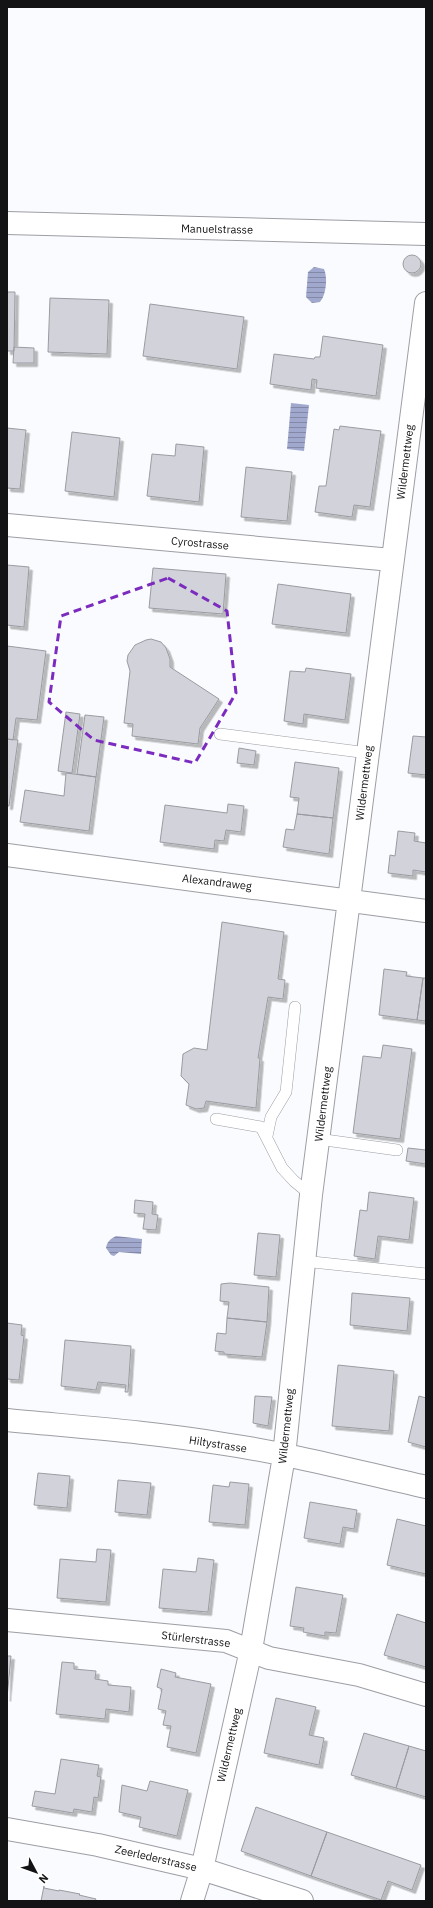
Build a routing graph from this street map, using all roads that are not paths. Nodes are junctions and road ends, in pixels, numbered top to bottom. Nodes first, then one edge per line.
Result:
1 (7, 223) edge
2 (426, 234) edge
3 (426, 302) edge
4 (7, 525) edge
5 (392, 560) junction
6 (220, 734) dead end
7 (368, 753) junction
8 (7, 855) edge
9 (349, 901) junction
10 (426, 911) edge
11 (295, 1007) dead end
12 (216, 1118) dead end
13 (266, 1136) junction
14 (318, 1139) junction
15 (397, 1150) dead end
16 (312, 1195) junction
17 (303, 1261) junction
18 (426, 1274) edge
19 (7, 1420) edge
20 (284, 1456) junction
21 (426, 1487) edge
22 (7, 1620) edge
23 (251, 1650) junction
24 (426, 1695) edge
25 (7, 1829) edge
26 (202, 1869) junction
27 (192, 1901) edge
28 (302, 1901) edge

1 - 2 street, Manuelstrasse
3 - 5 street, Wildermettweg
4 - 5 street, Cyrostrasse
5 - 7 street, Wildermettweg
6 - 7 lane
7 - 9 street, Wildermettweg
8 - 9 street, Alexandraweg
9 - 10 street, Alexandraweg
9 - 14 street, Wildermettweg
11 - 13 lane
12 - 13 lane
13 - 16 lane
14 - 15 lane
14 - 16 street, Wildermettweg
16 - 17 street, Wildermettweg
17 - 18 lane
17 - 20 street, Wildermettweg
19 - 20 street, Hiltystrasse
20 - 21 street, Hiltystrasse
20 - 23 street, Wildermettweg
22 - 23 street, Stürlerstrasse
23 - 24 street, Stürlerstrasse
23 - 26 street, Wildermettweg
25 - 26 street, Zeerlederstrasse
26 - 27 street, Wildermettweg
26 - 28 street, Zeerlederstrasse

